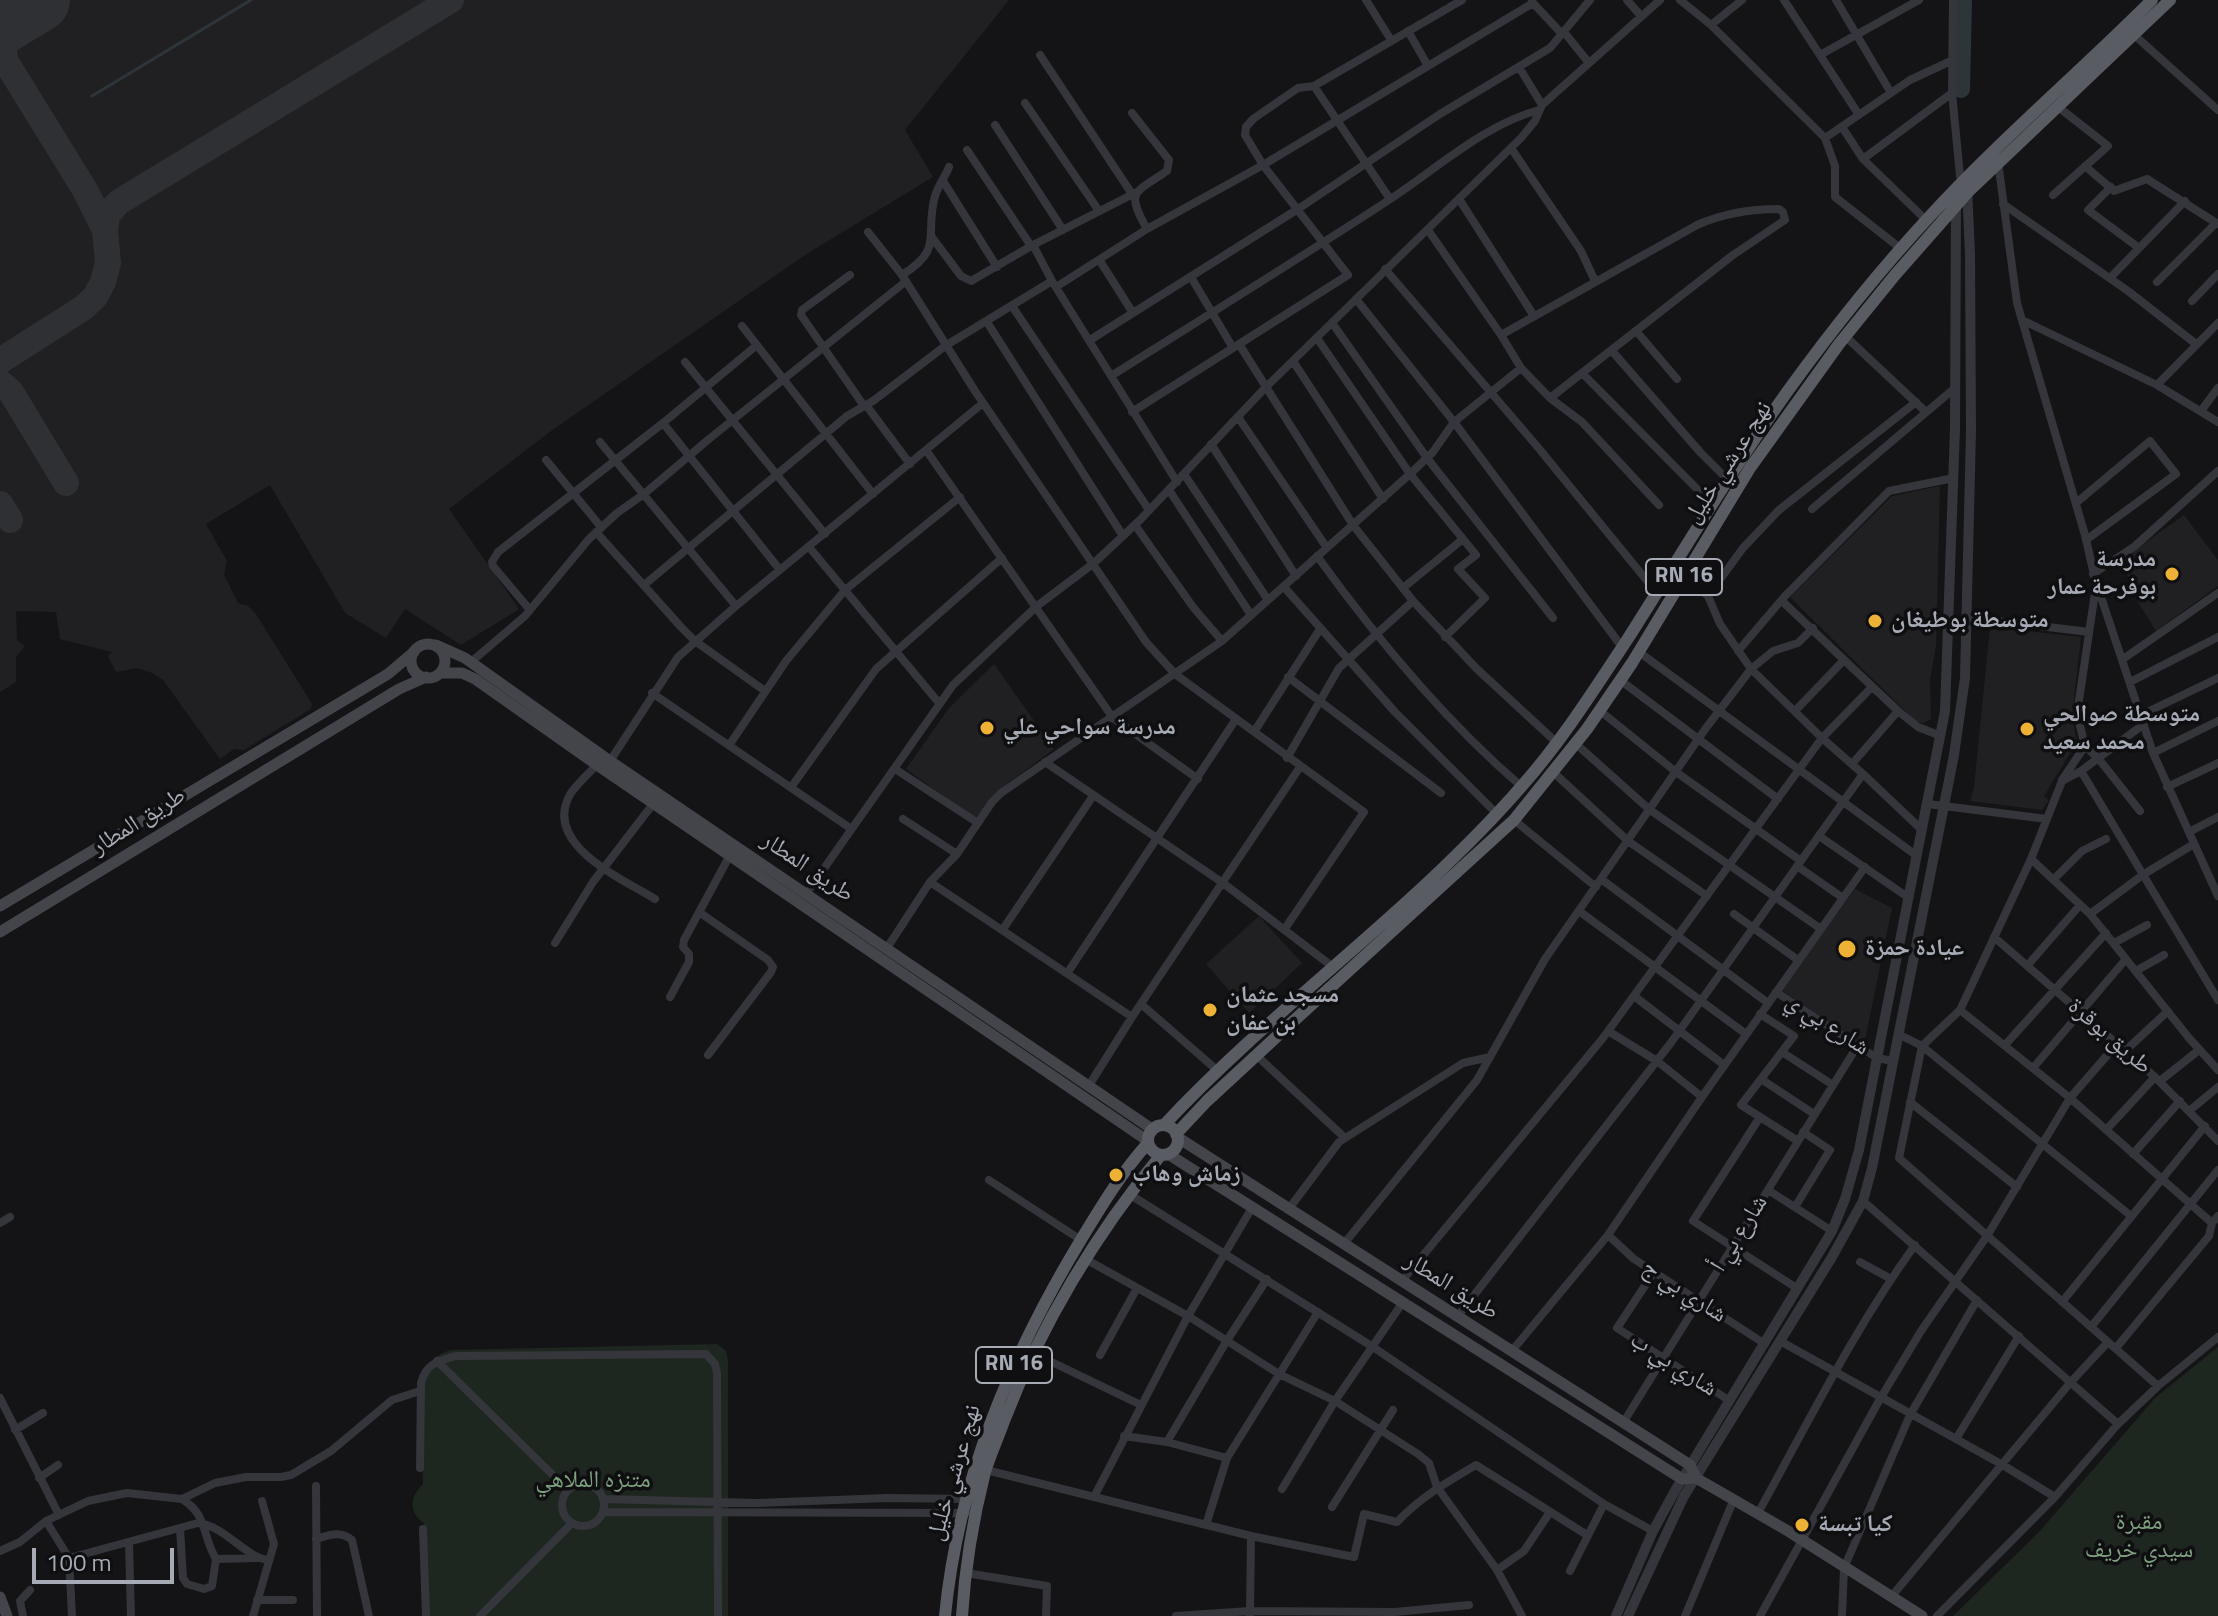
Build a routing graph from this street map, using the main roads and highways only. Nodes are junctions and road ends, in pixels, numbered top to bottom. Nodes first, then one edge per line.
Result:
1 (2152, 0) edge
2 (2170, 0) edge
3 (2130, 31) junction
4 (1962, 184) junction
5 (436, 645) junction
6 (414, 652) junction
7 (440, 673) junction
8 (426, 677) junction
9 (325, 711) junction
10 (336, 728) junction
11 (235, 763) junction
12 (246, 780) junction
13 (104, 845) junction
14 (115, 863) junction
15 (803, 898) junction
16 (0, 906) edge
17 (0, 932) edge
18 (1085, 1092) junction
19 (1153, 1134) junction
20 (1177, 1136) junction
21 (1164, 1154) junction
22 (1696, 1478) junction
23 (0, 1597) edge
24 (7, 1616) edge
25 (945, 1616) edge
26 (962, 1616) edge
27 (1922, 1616) edge

1 - 3 highway, نهج عرشي خليل / RN 16
2 - 3 highway, نهج عرشي خليل / RN 16
3 - 4 highway, نهج عرشي خليل / RN 16
3 - 4 highway, نهج عرشي خليل / RN 16
4 - 19 highway, نهج عرشي خليل / RN 16
4 - 20 highway, نهج عرشي خليل / RN 16
5 - 6 main road
5 - 7 main road
5 - 15 main road, طريق المطار
6 - 8 main road
6 - 9 main road, طريق المطار
7 - 8 main road
7 - 15 main road, طريق المطار
8 - 10 main road, طريق المطار
9 - 10 main road
9 - 11 main road, طريق المطار
10 - 12 main road, طريق المطار
11 - 12 main road
11 - 13 main road, طريق المطار
12 - 14 main road, طريق المطار
13 - 14 main road
13 - 16 main road, طريق المطار
14 - 17 main road, طريق المطار
15 - 18 main road, طريق المطار
15 - 18 main road, طريق المطار
18 - 19 main road, طريق المطار
19 - 20 highway
19 - 21 highway
19 - 25 highway, نهج عرشي خليل / RN 16
20 - 21 highway
20 - 22 main road, طريق المطار
21 - 22 main road, طريق المطار
21 - 26 highway, نهج عرشي خليل / RN 16
22 - 27 main road
23 - 24 main road

